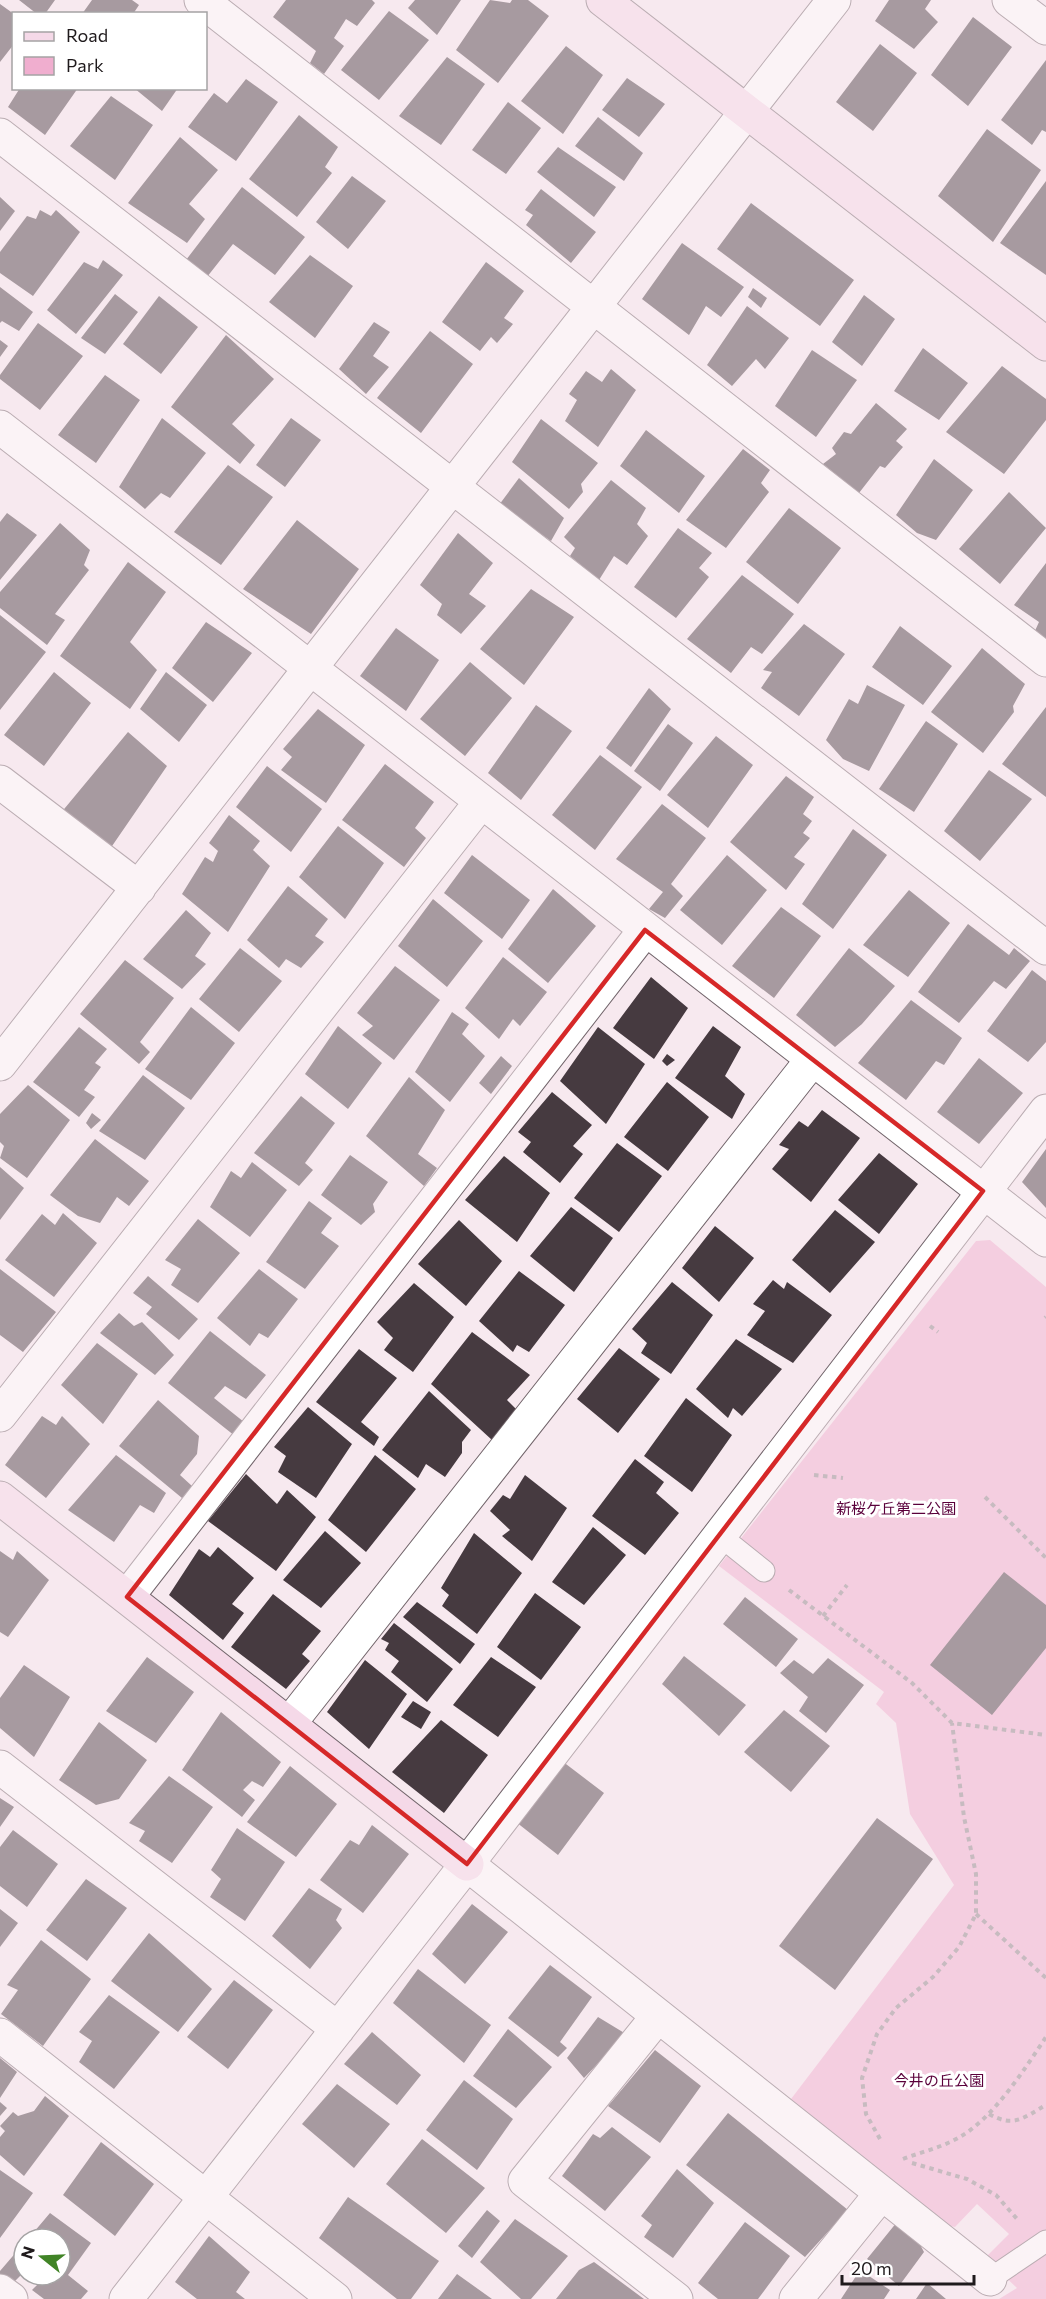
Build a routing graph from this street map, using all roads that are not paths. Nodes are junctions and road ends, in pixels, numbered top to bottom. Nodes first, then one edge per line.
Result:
1 (201, 0) edge
2 (603, 0) edge
3 (834, 0) edge
4 (1009, 0) edge
5 (1046, 28) edge
6 (747, 112) junction
7 (0, 135) edge
8 (594, 306) junction
9 (1046, 344) edge
10 (0, 427) edge
11 (453, 487) junction
12 (1046, 660) edge
13 (310, 669) junction
14 (0, 782) edge
15 (481, 802) junction
16 (139, 888) junction
17 (645, 930) junction
18 (1046, 948) edge
19 (812, 1060) junction
20 (0, 1064) edge
21 (1046, 1111) edge
22 (983, 1191) junction
23 (1046, 1240) edge
24 (0, 1415) edge
25 (0, 1498) edge
26 (719, 1535) junction
27 (764, 1571) road end
28 (127, 1597) junction
29 (289, 1724) junction
30 (0, 1767) edge
31 (467, 1864) junction
32 (658, 2016) junction
33 (338, 2029) junction
34 (0, 2035) edge
35 (881, 2194) junction
36 (207, 2198) junction
37 (1039, 2245) edge
38 (990, 2279) joint
39 (0, 2291) edge
40 (10, 2299) edge
41 (126, 2299) edge
42 (335, 2299) edge
43 (676, 2299) edge
44 (796, 2299) edge

1 - 8 street
2 - 6 street
3 - 6 street
4 - 5 street
6 - 8 street
6 - 9 street
7 - 11 street
8 - 11 street
8 - 12 street
10 - 13 street
11 - 13 street
11 - 18 street
13 - 15 street
13 - 16 street
14 - 16 street
15 - 17 street
15 - 24 street
16 - 20 street
17 - 19 street
17 - 28 street
19 - 22 street
19 - 29 street
21 - 22 street
22 - 23 street
22 - 26 street
25 - 28 street
26 - 27 lane
26 - 31 street
28 - 29 street
29 - 31 street
30 - 33 street
31 - 32 street
31 - 33 street
32 - 35 street
32 - 43 street
33 - 36 street
34 - 36 street
35 - 38 street
35 - 44 street
36 - 41 street
36 - 42 street
37 - 38 lane
39 - 40 street

